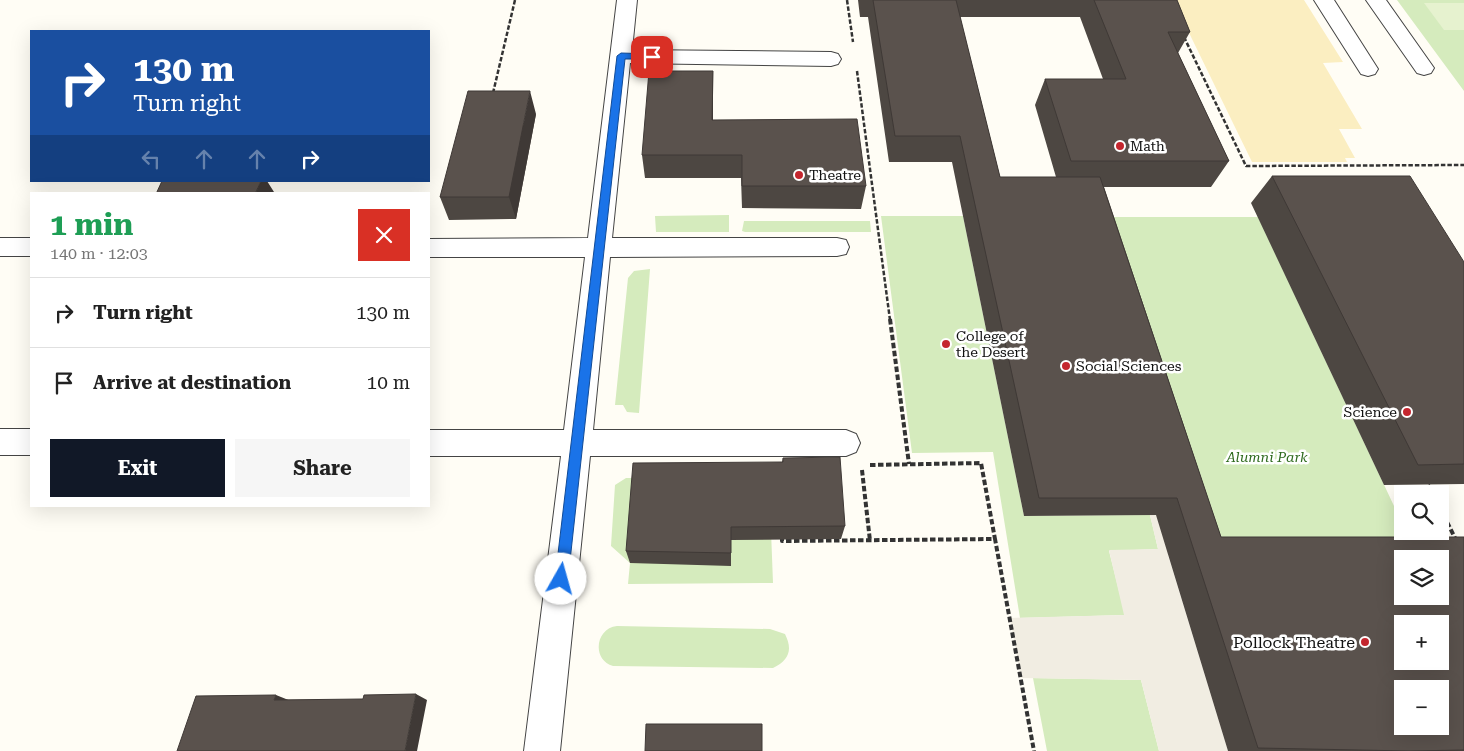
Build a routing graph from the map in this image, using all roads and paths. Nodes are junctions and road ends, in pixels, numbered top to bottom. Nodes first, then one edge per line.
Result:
1 (515, 0) edge
2 (627, 0) edge
3 (847, 0) edge
4 (1324, 0) edge
5 (1376, 0) edge
6 (1183, 35) edge
7 (854, 48) dead end
8 (621, 56) junction
9 (831, 59) dead end
10 (856, 68) dead end
11 (1368, 68) dead end
12 (1424, 68) dead end
13 (491, 101) edge
14 (1464, 165) edge
15 (0, 247) edge
16 (30, 247) edge
17 (837, 247) dead end
18 (430, 248) edge
19 (599, 248) junction
20 (0, 442) edge
21 (30, 442) edge
22 (430, 443) edge
23 (846, 443) dead end
24 (577, 444) junction
25 (908, 464) junction
26 (1449, 526) edge
27 (782, 532) edge
28 (995, 539) junction
29 (870, 541) junction
30 (1460, 548) edge
31 (542, 751) edge
32 (1034, 751) edge

1 - 13 path
2 - 8 street
3 - 7 path
4 - 11 street
5 - 12 street
6 - 14 path
8 - 9 street
8 - 19 street
10 - 25 path
15 - 16 street
17 - 19 street
18 - 19 street
19 - 24 street
20 - 21 street
22 - 24 street
23 - 24 street
24 - 31 street
25 - 28 path
25 - 29 path
26 - 30 path
27 - 29 path
28 - 29 path
28 - 32 path

